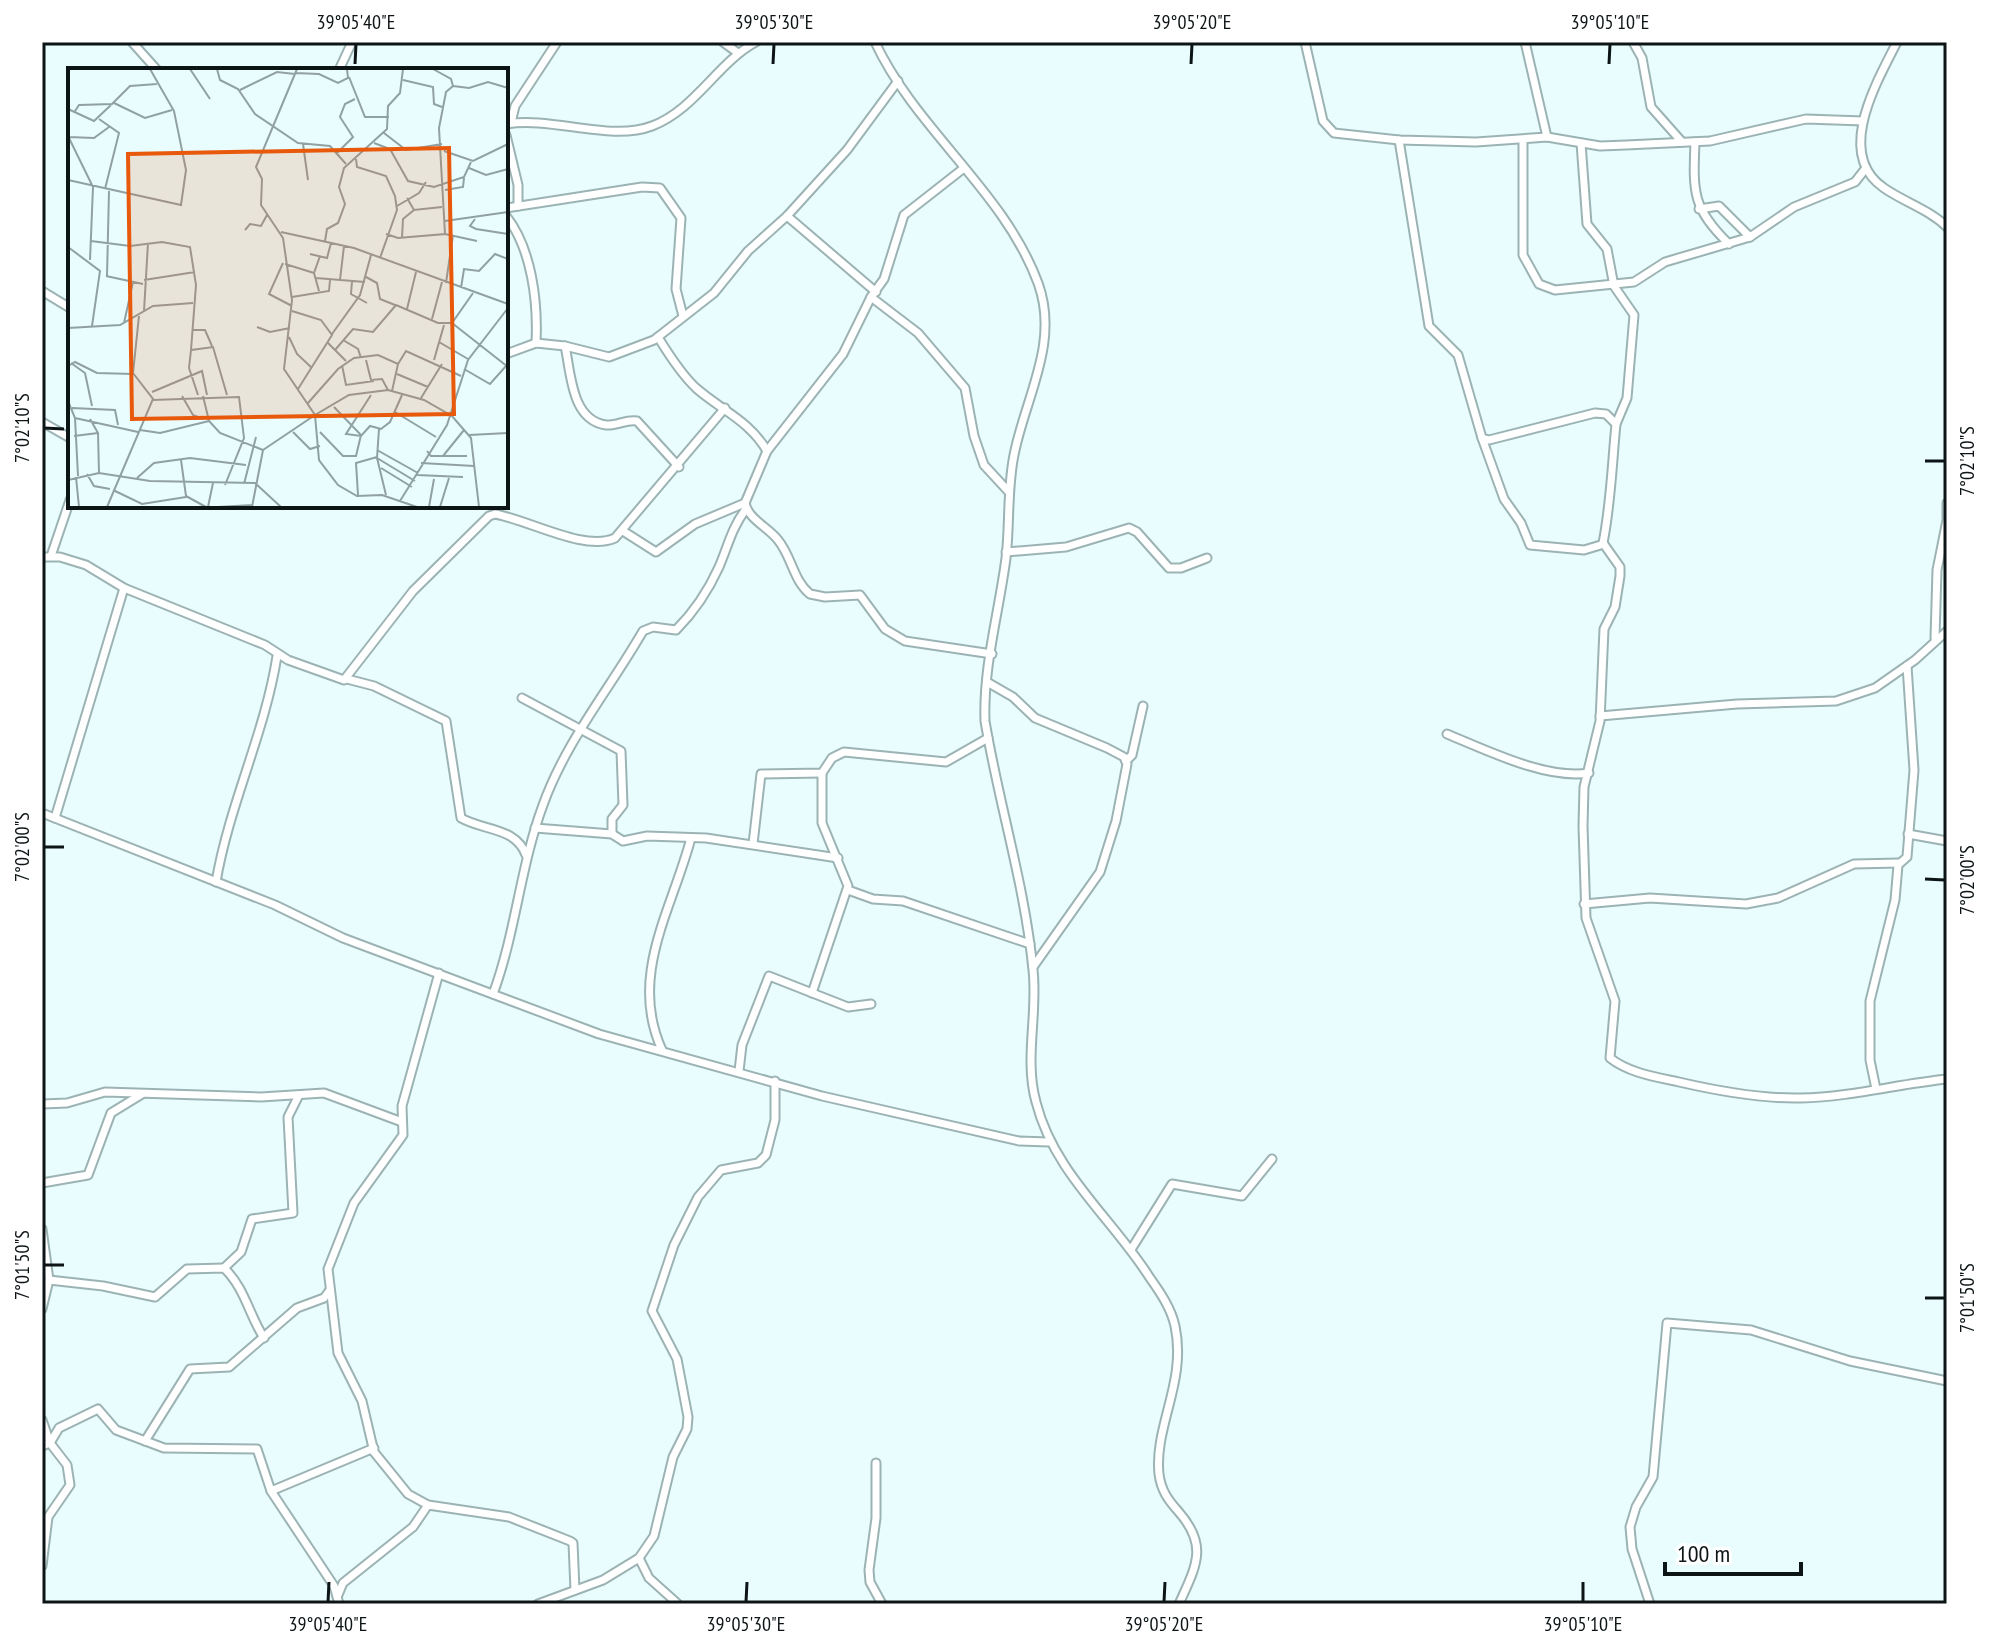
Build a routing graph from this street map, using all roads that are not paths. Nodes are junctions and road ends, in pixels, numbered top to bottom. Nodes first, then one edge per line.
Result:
1 (133, 42) edge
2 (352, 42) edge
3 (557, 42) edge
4 (723, 42) edge
5 (756, 42) edge
6 (875, 42) edge
7 (1305, 42) edge
8 (1525, 42) edge
9 (1633, 42) edge
10 (1897, 42) edge
11 (738, 53) junction
12 (155, 68) edge
13 (340, 68) edge
14 (898, 81) junction
15 (1863, 121) junction
16 (508, 124) edge
17 (1547, 137) junction
18 (1399, 140) junction
19 (1523, 141) junction
20 (1682, 142) junction
21 (1695, 142) junction
22 (508, 143) edge
23 (1581, 143) junction
24 (964, 168) junction
25 (1866, 168) junction
26 (518, 206) junction
27 (508, 208) edge
28 (1699, 209) junction
29 (787, 216) junction
30 (508, 221) edge
31 (1947, 227) edge
32 (1750, 237) junction
33 (1729, 244) junction
34 (1614, 286) junction
35 (42, 291) edge
36 (873, 294) junction
37 (68, 306) edge
38 (683, 316) junction
39 (658, 337) junction
40 (536, 343) junction
41 (565, 346) junction
42 (508, 353) edge
43 (725, 408) junction
44 (42, 422) edge
45 (1616, 424) junction
46 (68, 437) edge
47 (1482, 438) junction
48 (767, 451) junction
49 (679, 467) junction
50 (1009, 492) junction
51 (1947, 503) edge
52 (68, 505) edge
53 (746, 506) junction
54 (1947, 518) edge
55 (623, 531) junction
56 (1604, 544) junction
57 (1006, 552) junction
58 (1944, 553) edge
59 (46, 557) edge
60 (1207, 558) dead end
61 (124, 588) junction
62 (1947, 631) edge
63 (1935, 638) junction
64 (992, 654) junction
65 (277, 656) junction
66 (1907, 666) junction
67 (347, 679) junction
68 (987, 682) junction
69 (522, 698) dead end
70 (1143, 706) dead end
71 (1600, 716) junction
72 (579, 731) junction
73 (1447, 734) dead end
74 (988, 738) junction
75 (1126, 761) junction
76 (822, 773) junction
77 (1589, 773) junction
78 (42, 813) edge
79 (55, 818) junction
80 (535, 828) junction
81 (612, 834) junction
82 (1908, 834) junction
83 (691, 838) junction
84 (1947, 841) edge
85 (753, 844) junction
86 (526, 855) junction
87 (838, 858) junction
88 (1899, 863) junction
89 (216, 882) junction
90 (848, 890) junction
91 (1584, 904) junction
92 (1030, 944) junction
93 (1033, 967) junction
94 (439, 973) junction
95 (812, 993) junction
96 (493, 994) junction
97 (871, 1004) dead end
98 (662, 1050) junction
99 (739, 1071) junction
100 (1947, 1079) edge
101 (775, 1081) junction
102 (1876, 1089) junction
103 (142, 1094) junction
104 (299, 1095) junction
105 (42, 1104) edge
106 (402, 1122) junction
107 (1049, 1142) junction
108 (1272, 1159) dead end
109 (42, 1183) edge
110 (42, 1229) edge
111 (1132, 1248) junction
112 (224, 1268) junction
113 (49, 1280) junction
114 (330, 1290) junction
115 (42, 1309) edge
116 (264, 1338) junction
117 (1947, 1381) edge
118 (42, 1420) edge
119 (145, 1441) junction
120 (46, 1444) edge
121 (374, 1448) junction
122 (876, 1463) dead end
123 (271, 1491) junction
124 (428, 1505) junction
125 (639, 1558) junction
126 (42, 1566) edge
127 (575, 1590) junction
128 (338, 1595) junction
129 (339, 1604) edge
130 (538, 1604) edge
131 (678, 1604) edge
132 (882, 1604) edge
133 (1179, 1604) edge
134 (1650, 1604) edge

1 - 12 street
2 - 13 street
3 - 16 street
4 - 11 street
5 - 11 street
6 - 14 street
7 - 18 street
8 - 17 street
9 - 20 street
10 - 15 street
11 - 16 street
14 - 24 street
14 - 29 street
15 - 21 street
15 - 25 street
17 - 19 street
17 - 23 street
18 - 19 street
18 - 47 street
19 - 34 street
20 - 21 street
20 - 23 street
21 - 28 street
22 - 26 street
23 - 34 street
24 - 36 street
24 - 50 street
25 - 31 street
25 - 32 street
26 - 27 street
26 - 38 street
28 - 32 street
28 - 33 street
29 - 36 street
29 - 38 street
30 - 40 street
32 - 33 street
33 - 34 street
34 - 45 street
35 - 37 street
36 - 48 street
36 - 50 street
38 - 39 street
39 - 41 street
39 - 43 street
40 - 41 street
40 - 42 street
41 - 49 street
43 - 48 street
43 - 49 street
44 - 46 street
45 - 47 street
45 - 56 street
47 - 56 street
48 - 53 street
49 - 55 street
50 - 57 street
51 - 54 street
52 - 59 street
53 - 55 street
53 - 64 street
53 - 72 street
54 - 58 street
55 - 67 street
56 - 71 street
57 - 60 street
57 - 64 street
58 - 63 street
59 - 61 street
61 - 65 street
61 - 79 street
62 - 63 street
63 - 66 street
64 - 68 street
65 - 67 street
65 - 89 street
66 - 71 street
66 - 82 street
67 - 86 street
68 - 74 street
68 - 75 street
69 - 72 street
70 - 75 street
71 - 77 street
72 - 80 street
72 - 81 street
73 - 77 street
74 - 76 street
74 - 92 street
75 - 93 street
76 - 85 street
76 - 87 street
77 - 91 street
78 - 79 street
79 - 89 street
80 - 81 street
80 - 86 street
81 - 83 street
82 - 84 street
82 - 88 street
83 - 85 street
83 - 98 street
85 - 87 street
86 - 96 street
87 - 90 street
88 - 91 street
88 - 102 street
89 - 94 street
90 - 92 street
90 - 95 street
91 - 102 street
92 - 93 street
93 - 107 street
94 - 96 street
94 - 106 street
95 - 97 street
95 - 99 street
96 - 98 street
98 - 99 street
99 - 101 street
100 - 102 street
101 - 107 street
101 - 125 street
103 - 104 street
103 - 105 street
103 - 109 street
104 - 106 street
104 - 112 street
106 - 114 street
107 - 111 street
108 - 111 street
110 - 113 street
111 - 133 street
112 - 113 street
112 - 116 street
113 - 115 street
114 - 116 street
114 - 121 street
116 - 119 street
117 - 134 street
118 - 120 street
119 - 120 street
119 - 123 street
120 - 126 street
121 - 123 street
121 - 124 street
122 - 132 street
123 - 128 street
124 - 127 street
124 - 128 street
125 - 127 street
125 - 131 street
127 - 130 street
128 - 129 street

